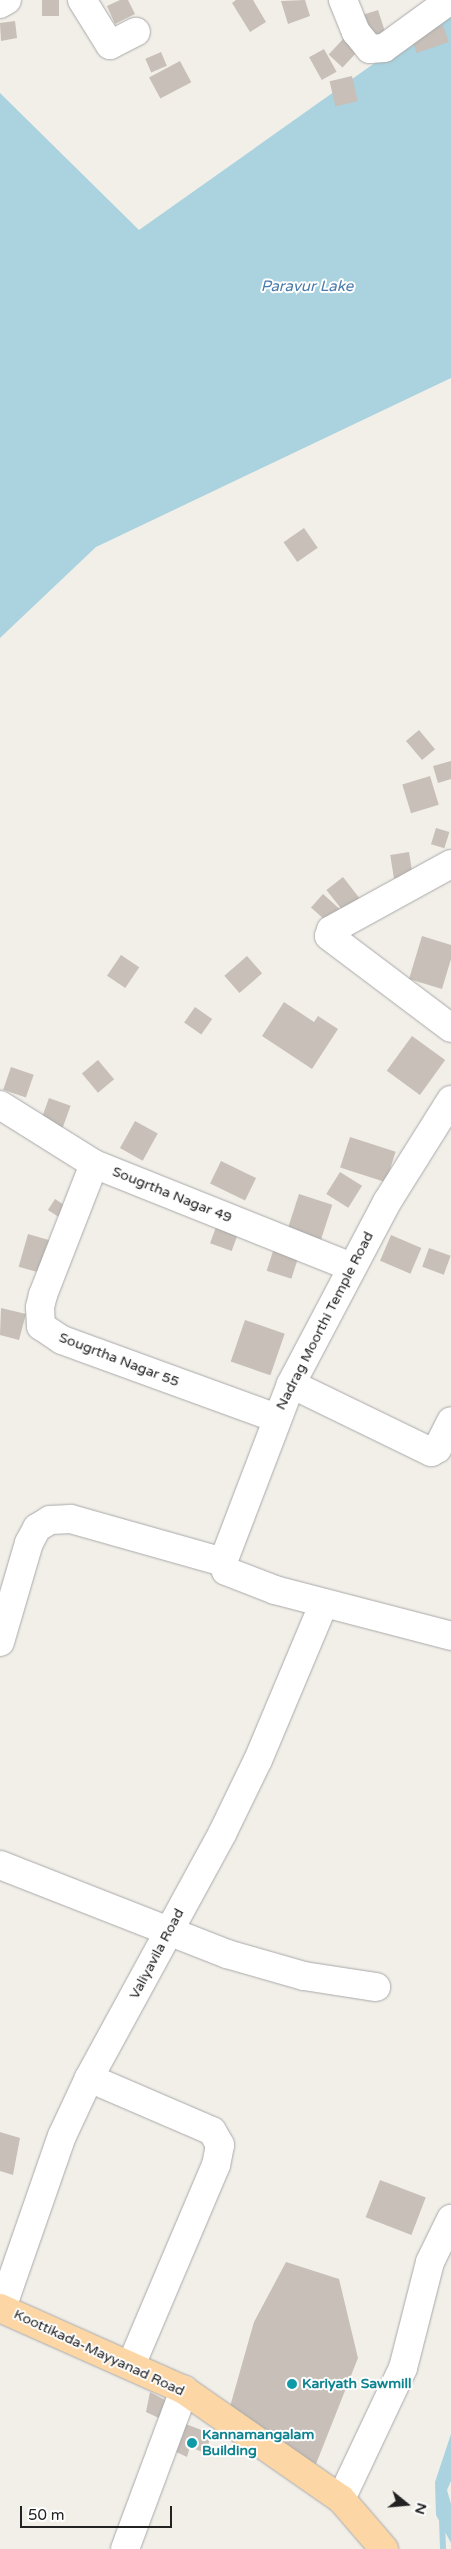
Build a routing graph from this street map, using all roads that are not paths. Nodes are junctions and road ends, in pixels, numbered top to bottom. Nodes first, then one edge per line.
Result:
1 (7, 0) edge
2 (82, 0) edge
3 (343, 0) edge
4 (450, 0) edge
5 (0, 4) edge
6 (136, 32) dead end
7 (451, 864) edge
8 (451, 1028) edge
9 (451, 1100) edge
10 (0, 1105) edge
11 (94, 1164) junction
12 (352, 1267) junction
13 (291, 1384) junction
14 (276, 1418) junction
15 (451, 1421) edge
16 (223, 1562) junction
17 (324, 1604) junction
18 (451, 1636) edge
19 (0, 1642) edge
20 (0, 1865) edge
21 (169, 1934) junction
22 (376, 1987) dead end
23 (90, 2078) junction
24 (451, 2219) edge
25 (1, 2308) edge
26 (131, 2366) junction
27 (184, 2390) junction
28 (341, 2499) junction
29 (125, 2549) edge
30 (384, 2549) edge

1 - 5 street
2 - 6 street
3 - 4 street
7 - 8 street
9 - 12 street, Nadrag Moorthi Temple Road
10 - 11 street, Sougrtha Nagar 49
11 - 12 street, Sougrtha Nagar 49
11 - 14 street, Sougrtha Nagar 55
12 - 13 street, Nadrag Moorthi Temple Road
13 - 14 street, Nadrag Moorthi Temple Road
13 - 15 street
14 - 16 street, Nadrag Moorthi Temple Road
16 - 17 street
16 - 19 street
17 - 18 street
17 - 21 street, Valiyavila Road
20 - 21 street
21 - 22 street
21 - 23 street, Valiyavila Road
23 - 25 street, Valiyavila Road
23 - 26 street
24 - 28 street
25 - 26 main road, Koottikada-Mayyanad Road
26 - 27 main road, Koottikada-Mayyanad Road
27 - 28 main road, Koottikada-Mayyanad Road
27 - 29 street
28 - 30 main road, Koottikada-Mayyanad Road

